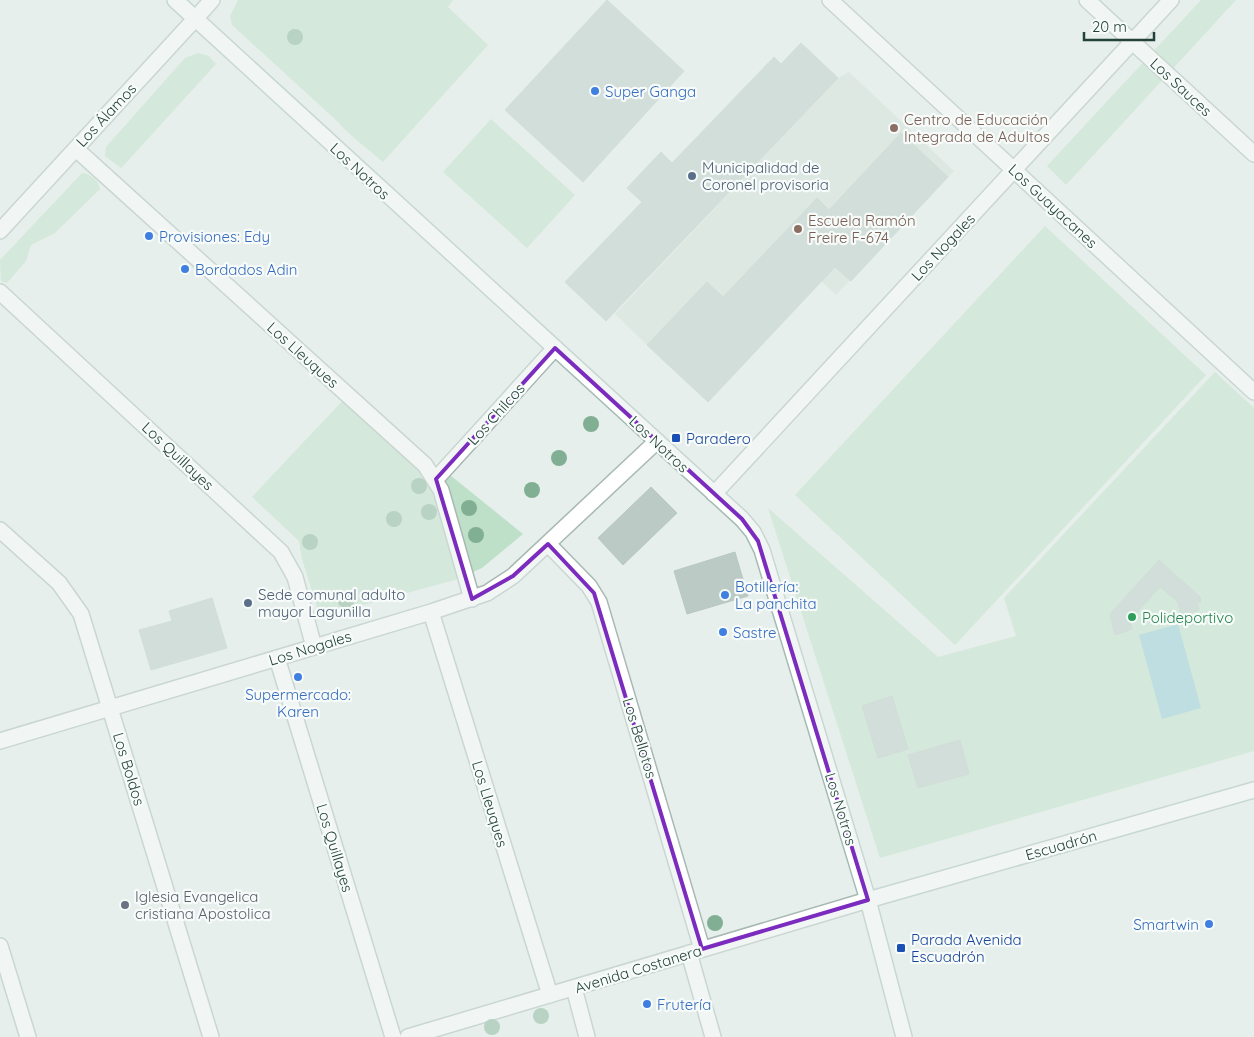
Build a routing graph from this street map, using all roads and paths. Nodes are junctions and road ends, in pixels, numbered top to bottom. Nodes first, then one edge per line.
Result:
1 (175, 0) edge
2 (212, 0) edge
3 (830, 0) edge
4 (1087, 0) edge
5 (1171, 0) edge
6 (195, 19) junction
7 (1132, 42) junction
8 (76, 149) junction
9 (1254, 154) edge
10 (1014, 170) junction
11 (0, 231) edge
12 (0, 292) edge
13 (555, 348) junction
14 (1254, 392) edge
15 (657, 441) junction
16 (436, 479) junction
17 (714, 494) junction
18 (0, 530) edge
19 (548, 544) junction
20 (472, 599) junction
21 (431, 612) junction
22 (314, 647) junction
23 (277, 658) junction
24 (110, 708) junction
25 (0, 741) edge
26 (1254, 790) edge
27 (868, 900) junction
28 (0, 946) edge
29 (696, 951) junction
30 (574, 988) junction
31 (550, 995) junction
32 (458, 1030) edge
33 (28, 1037) edge
34 (210, 1037) edge
35 (393, 1037) edge
36 (408, 1037) edge
37 (587, 1037) edge
38 (713, 1037) edge
39 (904, 1037) edge

1 - 6 street, Los Notros
2 - 6 street, Los Álamos
3 - 10 street, Los Guayacanes
4 - 7 street, Los Sauces
5 - 7 street, Los Nogales
6 - 8 street, Los Álamos
6 - 13 street, Los Notros
7 - 9 street, Los Sauces
7 - 10 street, Los Nogales
8 - 11 street, Los Álamos
8 - 16 street, Los Lleuques
10 - 14 street, Los Guayacanes
10 - 17 street, Los Nogales
12 - 22 street, Los Quillayes
13 - 15 street, Los Notros
13 - 16 street, Los Chilcos
15 - 17 street, Los Notros
15 - 19 street, Los Nogales
16 - 20 street, Los Lleuques
17 - 27 street, Los Notros
18 - 24 street, Los Boldos
19 - 20 street, Los Nogales
19 - 29 street, Los Bellotos
20 - 21 street, Los Nogales
21 - 22 street, Los Nogales
21 - 31 street, Los Lleuques
22 - 23 street, Los Nogales
23 - 24 street, Los Nogales
23 - 35 street, Los Quillayes
24 - 25 street, Los Nogales
24 - 34 street, Los Boldos
26 - 27 street, Escuadrón
27 - 29 street, Avenida Costanera
27 - 39 street, Los Notros
28 - 33 street
29 - 30 street, Avenida Costanera
29 - 38 street, Los Bellotos
30 - 31 street, Avenida Costanera
30 - 37 street
31 - 32 street, Avenida Costanera
32 - 36 street, Avenida Costanera

